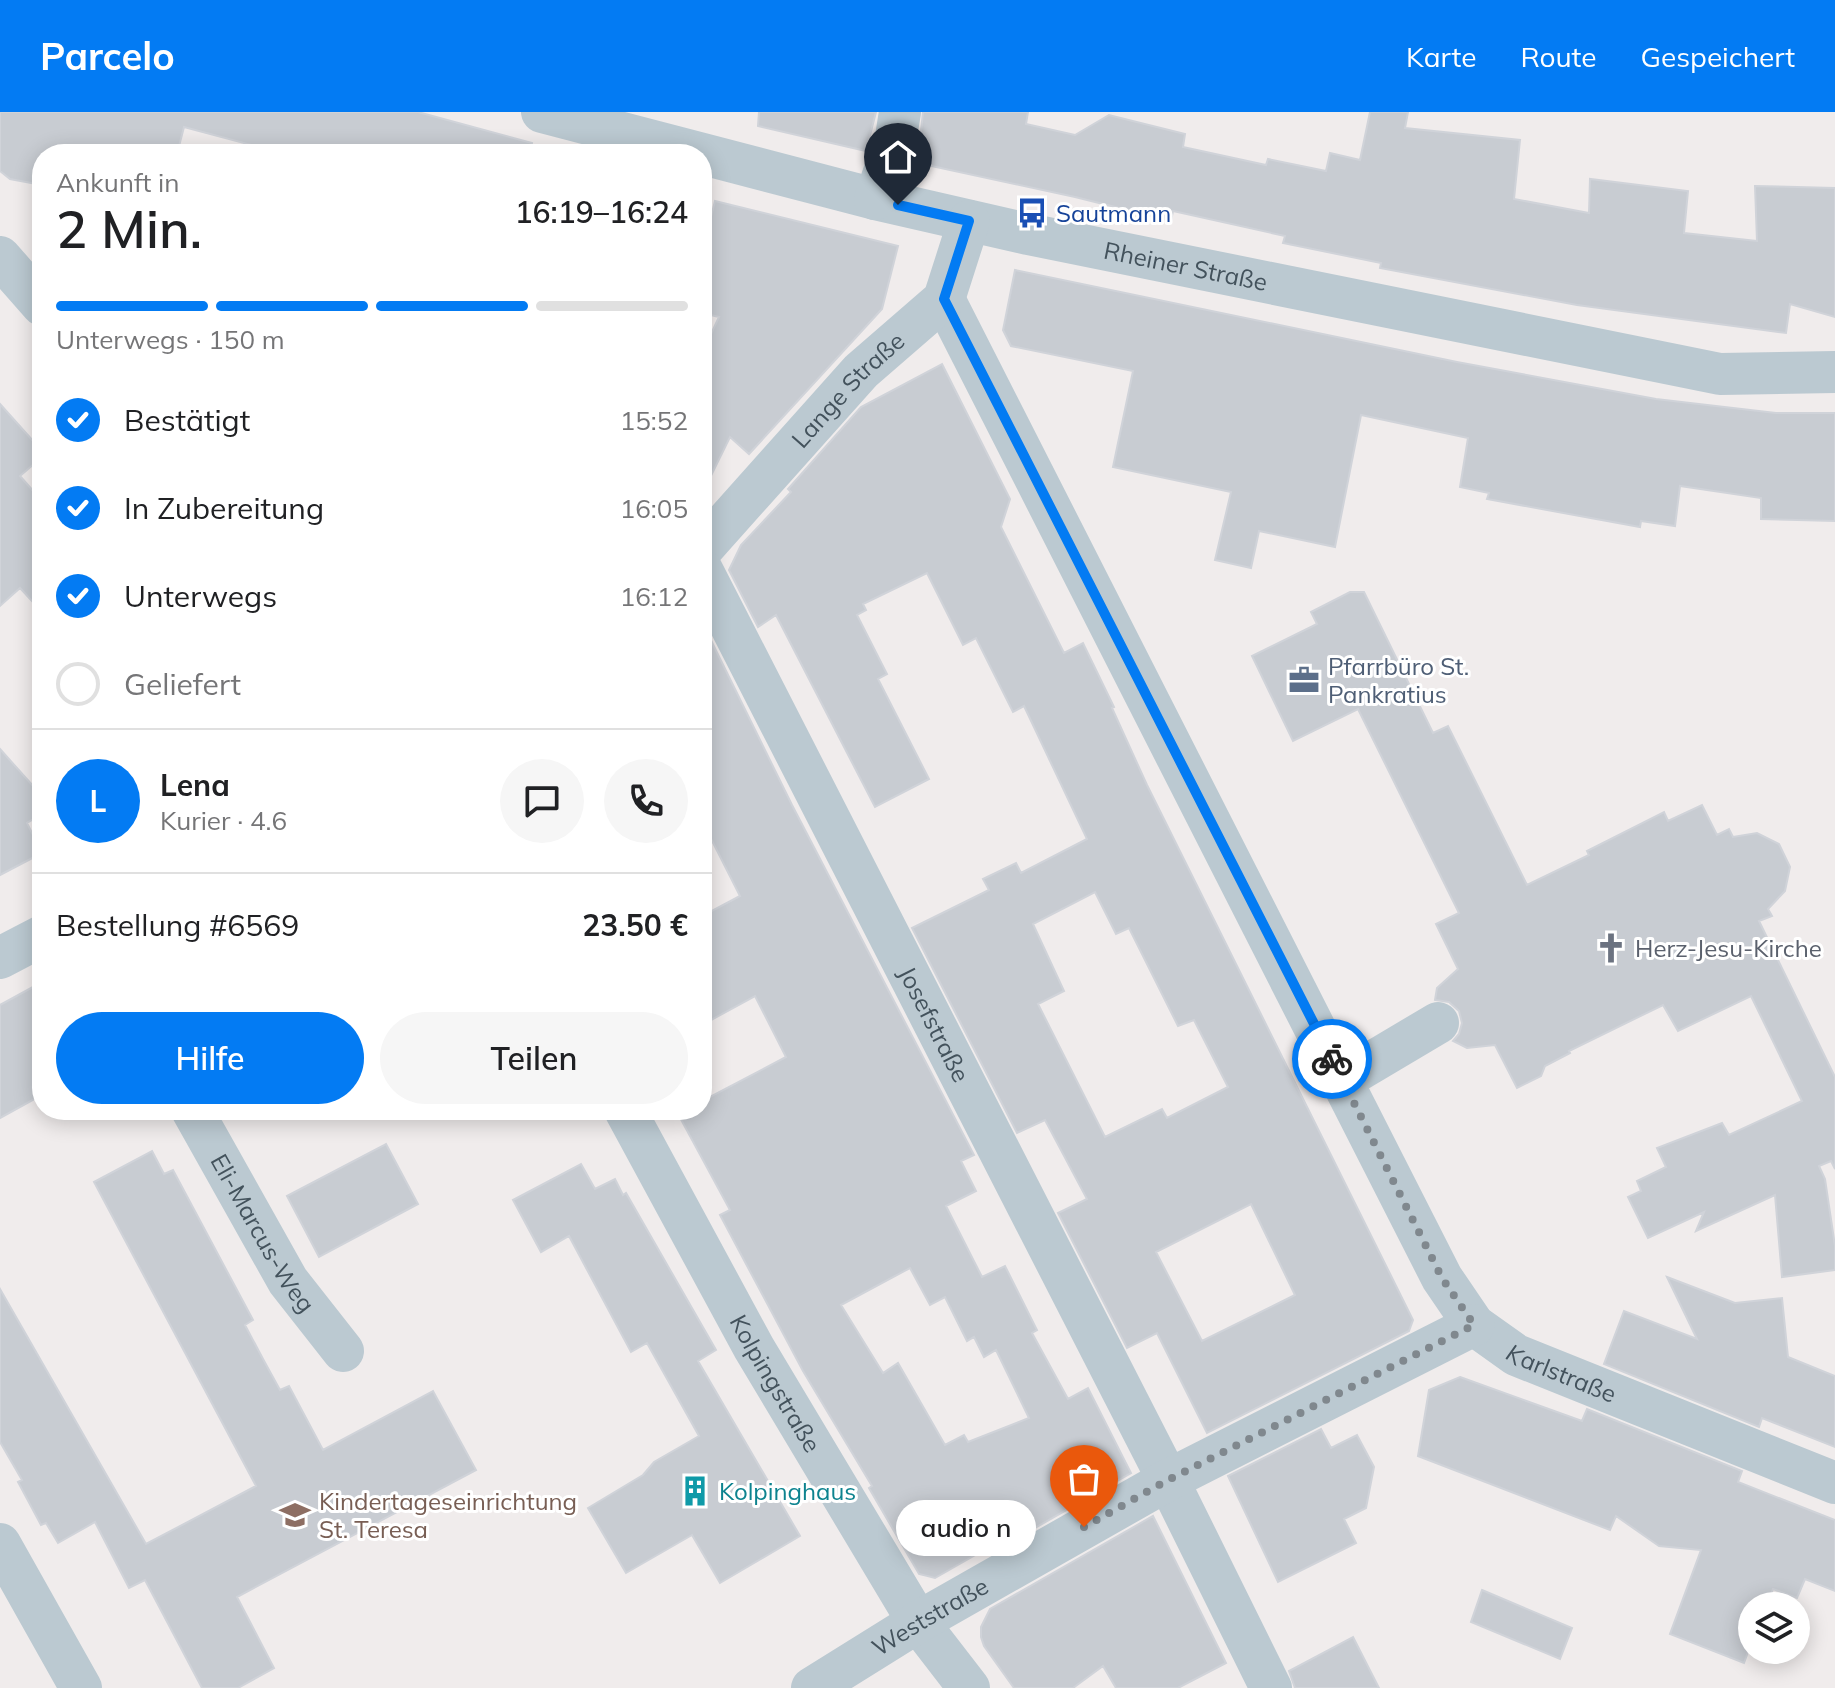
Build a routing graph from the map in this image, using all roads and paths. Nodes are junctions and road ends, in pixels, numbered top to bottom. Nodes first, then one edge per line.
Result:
1 (542, 112) edge
2 (900, 112) edge
3 (664, 144) edge
4 (712, 156) edge
5 (875, 199) junction
6 (969, 221) junction
7 (0, 257) edge
8 (32, 294) edge
9 (944, 299) junction
10 (1835, 372) edge
11 (712, 538) edge
12 (712, 590) edge
13 (32, 941) edge
14 (0, 958) edge
15 (1438, 1023) dead end
16 (1342, 1080) junction
17 (198, 1120) edge
18 (630, 1120) edge
19 (1474, 1325) junction
20 (343, 1351) dead end
21 (1168, 1480) junction
22 (1835, 1483) edge
23 (0, 1544) edge
24 (918, 1622) junction
25 (81, 1688) edge
26 (812, 1688) edge
27 (969, 1688) edge
28 (1271, 1688) edge

1 - 3 street, Rheiner Straße
2 - 5 street
4 - 5 street, Rheiner Straße
5 - 6 street, Rheiner Straße
6 - 9 street
6 - 10 street, Rheiner Straße
7 - 8 street
9 - 11 street, Lange Straße
9 - 16 street, Karlstraße
12 - 21 street, Josefstraße
13 - 14 street
15 - 16 street
16 - 19 street, Karlstraße
17 - 20 street, Eli-Marcus-Weg
18 - 24 street, Kolpingstraße
19 - 21 street, Weststraße
19 - 22 street, Karlstraße
21 - 24 street, Weststraße
21 - 28 street, Josefstraße
23 - 25 street
24 - 26 street, Weststraße
24 - 27 street, Kolpingstraße

